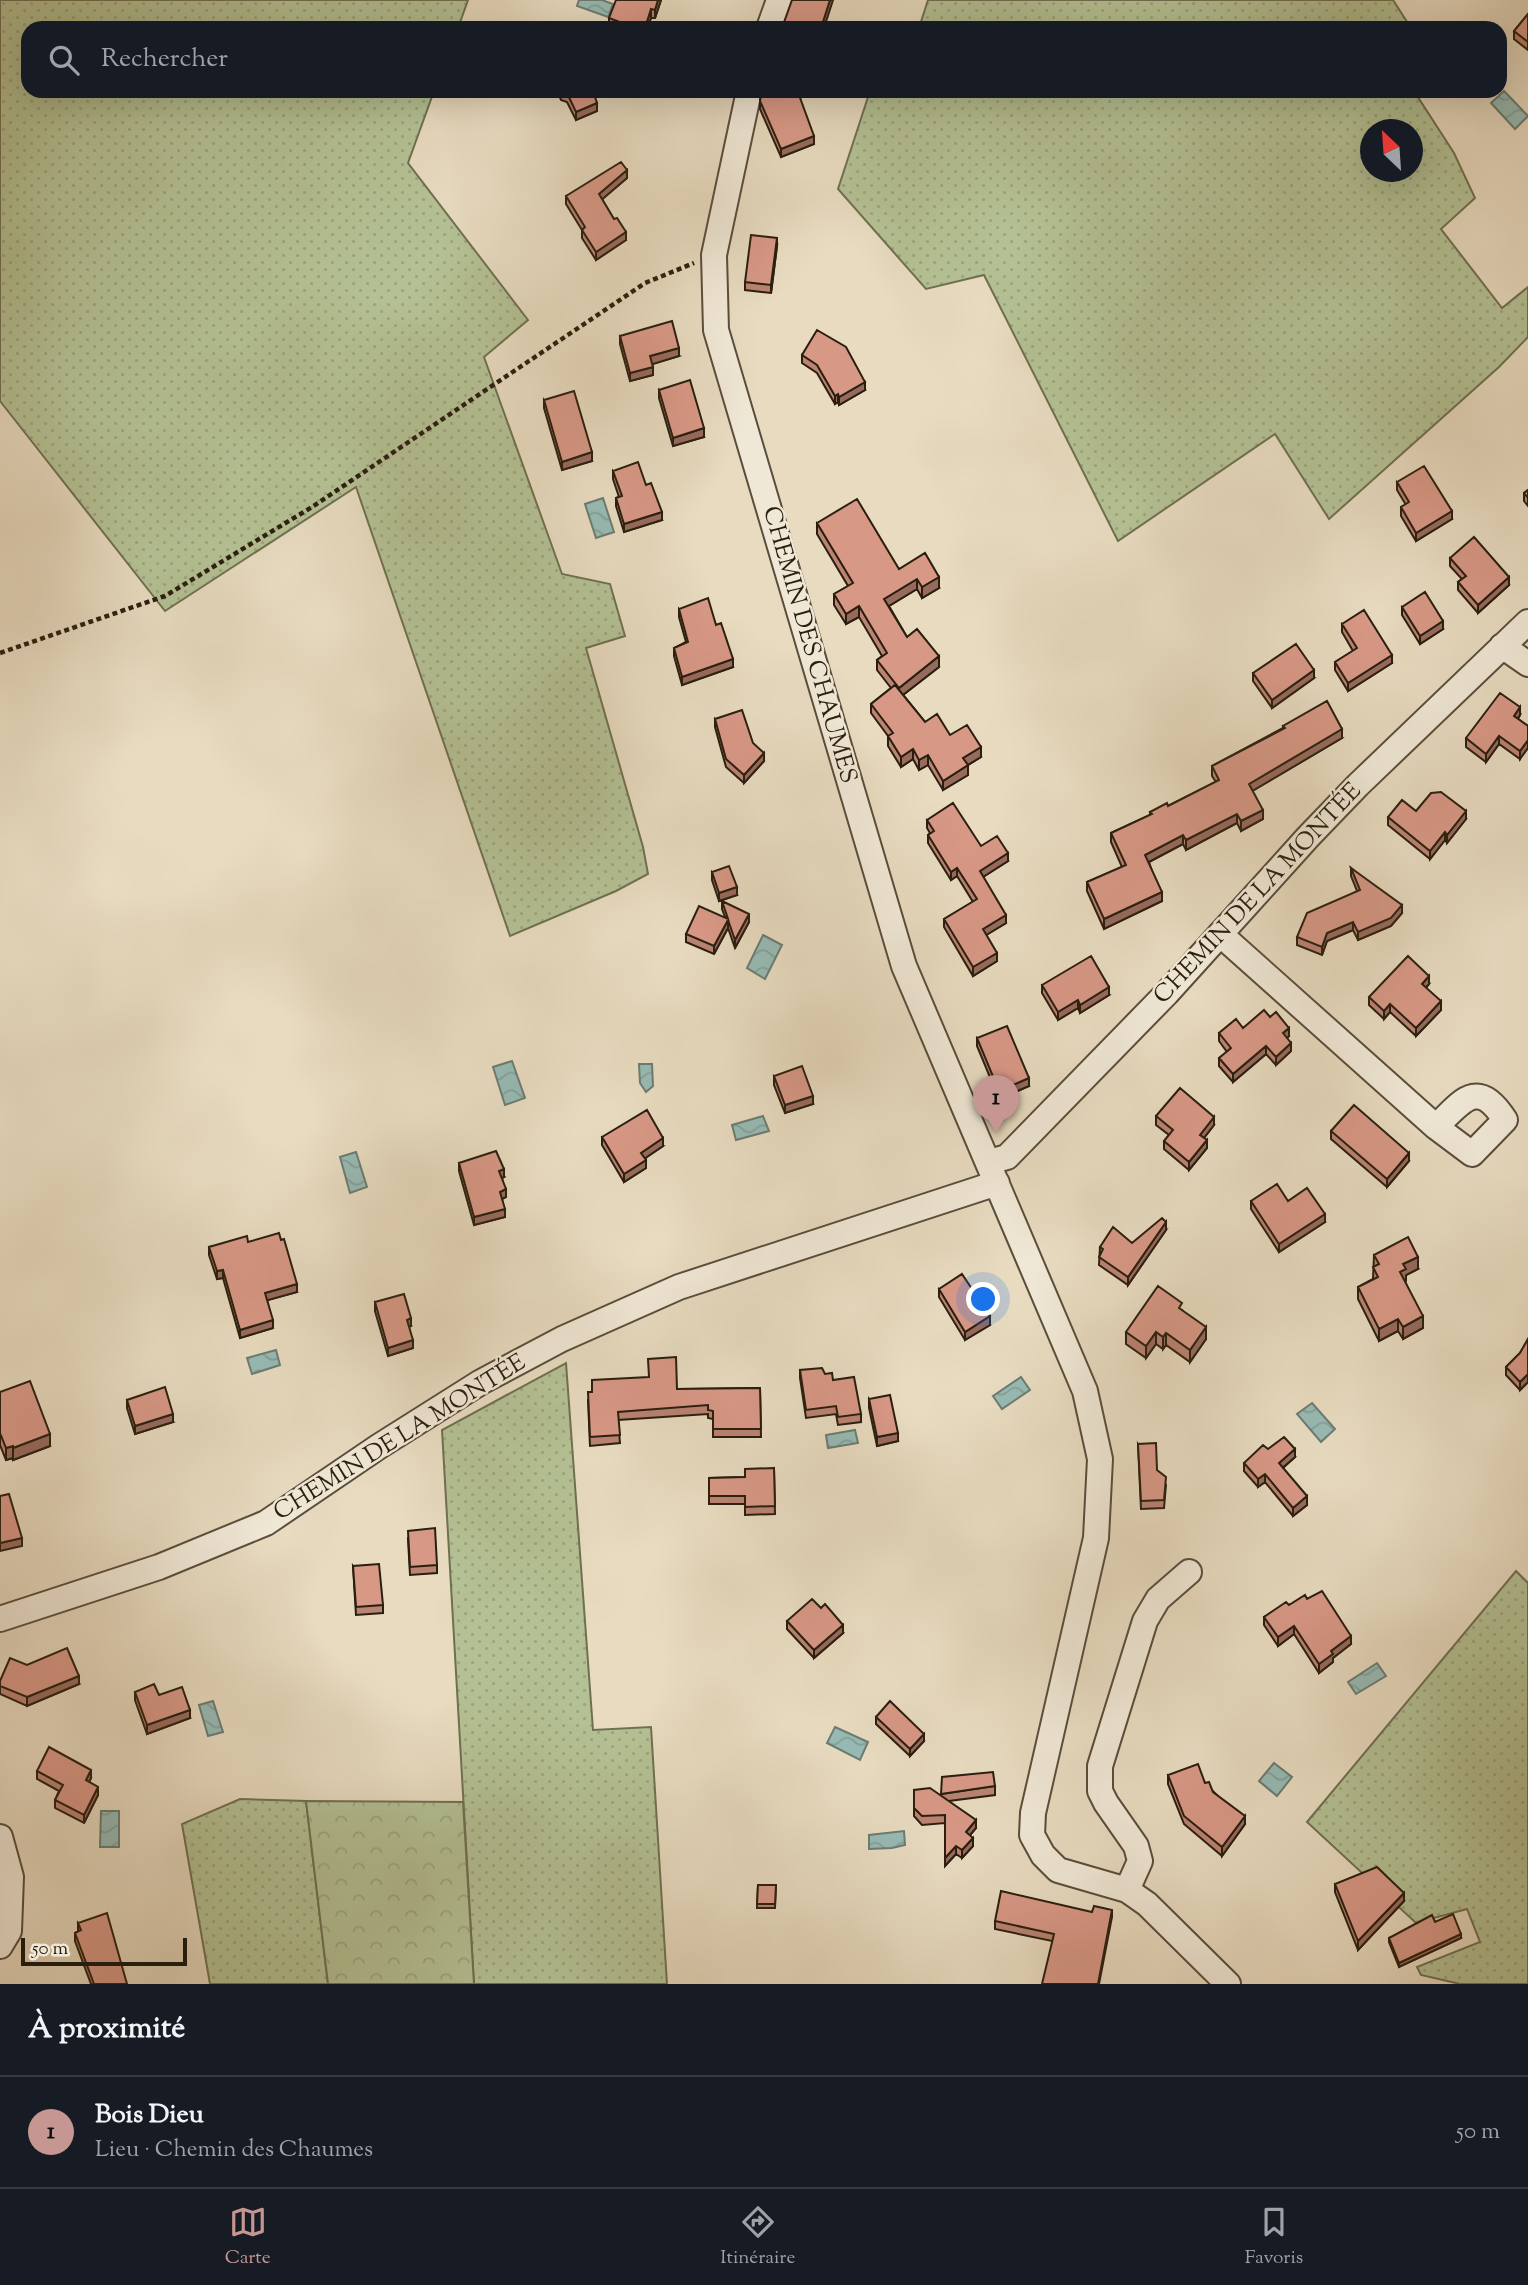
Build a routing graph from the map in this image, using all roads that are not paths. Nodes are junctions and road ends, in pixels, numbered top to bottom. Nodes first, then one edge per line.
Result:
1 (779, 0) edge
2 (772, 21) edge
3 (748, 98) edge
4 (1528, 622) edge
5 (1502, 646) junction
6 (1528, 664) edge
7 (1220, 934) junction
8 (1436, 1127) dead end
9 (993, 1172) junction
10 (1189, 1572) dead end
11 (0, 1619) edge
12 (0, 1837) edge
13 (1127, 1890) junction
14 (0, 1946) edge
15 (1228, 1984) edge

1 - 2 street
3 - 9 street, CHEMIN DES CHAUMES
4 - 5 street, CHEMIN DE LA MONTÉE
5 - 6 street
5 - 7 street, CHEMIN DE LA MONTÉE
7 - 8 street
7 - 9 street, CHEMIN DE LA MONTÉE
9 - 11 street, CHEMIN DE LA MONTÉE
9 - 13 street, CHEMIN DES CHAUMES
10 - 13 street
12 - 14 street
13 - 15 street

